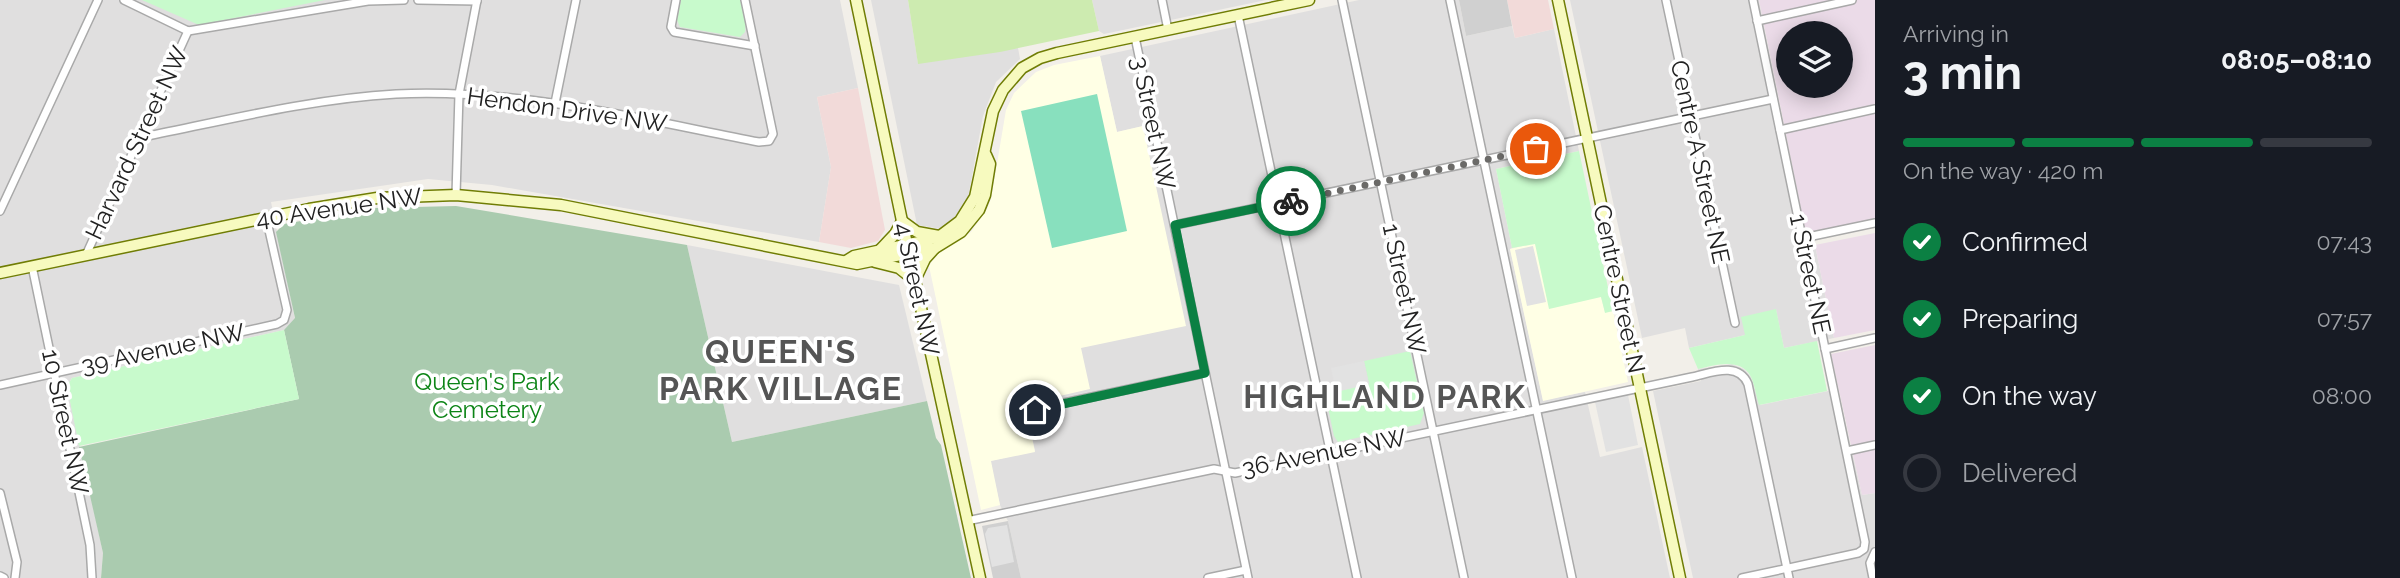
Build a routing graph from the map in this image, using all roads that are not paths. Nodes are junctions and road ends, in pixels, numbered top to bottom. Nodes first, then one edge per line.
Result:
1 (98, 0) edge
2 (124, 0) edge
3 (404, 0) edge
4 (418, 0) edge
5 (576, 0) edge
6 (676, 0) edge
7 (745, 0) edge
8 (856, 0) edge
9 (1162, 0) edge
10 (1309, 0) edge
11 (1342, 0) edge
12 (1450, 0) edge
13 (1558, 0) edge
14 (1666, 0) edge
15 (1753, 0) edge
16 (1852, 0) edge
17 (477, 1) edge
18 (1238, 15) junction
19 (1757, 21) junction
20 (1168, 30) junction
21 (188, 31) junction
22 (1135, 37) junction
23 (755, 46) junction
24 (459, 94) junction
25 (1773, 99) junction
26 (555, 103) junction
27 (1875, 109) edge
28 (1691, 116) junction
29 (1780, 130) junction
30 (138, 138) junction
31 (1587, 138) junction
32 (986, 155) junction
33 (1485, 160) junction
34 (1381, 182) junction
35 (456, 195) junction
36 (1279, 203) junction
37 (0, 211) edge
38 (266, 217) junction
39 (902, 221) junction
40 (1875, 223) edge
41 (1175, 225) junction
42 (940, 236) junction
43 (1803, 238) junction
44 (935, 248) junction
45 (908, 249) junction
46 (878, 251) junction
47 (86, 255) junction
48 (846, 261) junction
49 (871, 261) junction
50 (32, 266) junction
51 (0, 273) edge
52 (915, 281) junction
53 (1735, 323) dead end
54 (1875, 338) edge
55 (1825, 349) junction
56 (55, 373) junction
57 (1205, 373) junction
58 (0, 384) edge
59 (1640, 387) junction
60 (1537, 409) junction
61 (1031, 410) dead end
62 (1433, 431) junction
63 (1875, 445) edge
64 (1847, 451) junction
65 (1331, 452) junction
66 (1226, 471) junction
67 (0, 494) edge
68 (967, 521) junction
69 (1874, 553) edge
70 (1787, 568) junction
71 (1247, 574) edge
72 (15, 578) edge
73 (92, 578) edge
74 (980, 578) edge
75 (1208, 578) edge
76 (1357, 578) edge
77 (1464, 578) edge
78 (1572, 578) edge
79 (1680, 578) edge
80 (1742, 578) edge
81 (1789, 578) edge
82 (1873, 578) edge

1 - 37 street
2 - 21 street
3 - 21 street
4 - 17 street
5 - 26 street
6 - 23 street
7 - 23 street, Hendon Drive NW
8 - 39 street, 4 Street NW
9 - 20 street
10 - 18 street, 40 Avenue NW
11 - 34 street, 1 Street NW
12 - 33 street
13 - 31 street, Centre Street N
14 - 28 street, Centre A Street NE
15 - 19 street, 1 Street NE
16 - 19 street
17 - 24 street
18 - 20 street, 40 Avenue NW
18 - 36 street
19 - 25 street, 1 Street NE
20 - 22 street, 40 Avenue NW
21 - 30 street, Harvard Street NW
22 - 32 street, 40 Avenue NW
22 - 41 street, 3 Street NW
23 - 26 street, Hendon Drive NW
24 - 26 street, Hendon Drive NW
24 - 30 street, Hendon Drive NW
24 - 35 street
25 - 28 street
25 - 29 street, 1 Street NE
27 - 29 street
28 - 31 street
28 - 53 street, Centre A Street NE
29 - 43 street, 1 Street NE
30 - 47 street, Harvard Street NW
31 - 33 street
31 - 59 street, Centre Street N
32 - 42 street, 40 Avenue NW
32 - 44 street, 40 Avenue NW
33 - 34 street
33 - 60 street
34 - 36 street
34 - 62 street, 1 Street NW
35 - 38 street, 40 Avenue NW
35 - 48 street, 40 Avenue NW
36 - 41 street
36 - 65 street
38 - 47 street, 40 Avenue NW
38 - 56 street, 39 Avenue NW
39 - 42 street
39 - 45 street, 4 Street NW
39 - 46 street
40 - 43 street
41 - 57 street, 3 Street NW
42 - 45 street, 40 Avenue NW
43 - 55 street, 1 Street NE
44 - 45 street, 40 Avenue NW
44 - 52 street
45 - 46 street, 40 Avenue NW
45 - 49 street, 40 Avenue NW
45 - 52 street, 4 Street NW
46 - 48 street, 40 Avenue NW
47 - 50 street, 40 Avenue NW
48 - 49 street, 40 Avenue NW
49 - 52 street
50 - 51 street, 40 Avenue NW
50 - 56 street, 10 Street NW
52 - 68 street, 4 Street NW
54 - 55 street
55 - 64 street, 1 Street NE
56 - 58 street, 39 Avenue NW
56 - 73 street, 10 Street NW
57 - 61 street
57 - 66 street, 3 Street NW
59 - 60 street, 36 Avenue NW
59 - 70 street, 36 Avenue NW
59 - 79 street, Centre Street N
60 - 62 street, 36 Avenue NW
60 - 78 street
62 - 65 street, 36 Avenue NW
62 - 77 street, 1 Street NW
63 - 64 street
64 - 70 street, 1 Street NE
65 - 66 street, 36 Avenue NW
65 - 76 street
66 - 68 street, 36 Avenue NW
66 - 71 street, 3 Street NW
67 - 72 street
68 - 74 street, 4 Street NW
69 - 82 street
70 - 80 street
70 - 81 street
71 - 75 street

